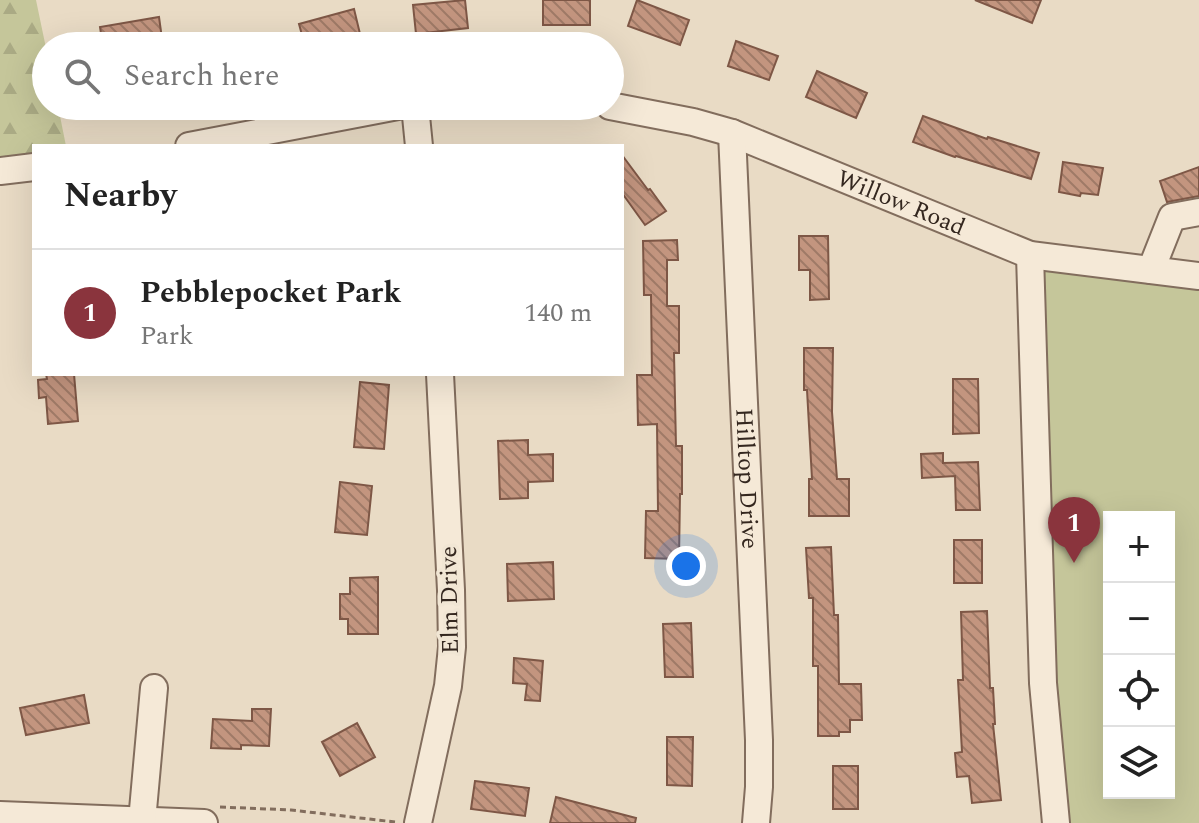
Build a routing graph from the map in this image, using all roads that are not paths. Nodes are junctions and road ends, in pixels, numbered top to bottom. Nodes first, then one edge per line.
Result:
1 (624, 109) edge
2 (325, 120) edge
3 (416, 120) edge
4 (732, 133) junction
5 (199, 144) edge
6 (419, 144) edge
7 (32, 167) edge
8 (0, 171) edge
9 (1199, 212) edge
10 (1030, 255) junction
11 (1151, 270) junction
12 (1199, 276) edge
13 (440, 376) edge
14 (154, 688) dead end
15 (0, 815) edge
16 (142, 821) junction
17 (204, 823) edge
18 (418, 823) edge
19 (756, 823) edge
20 (1056, 823) edge

1 - 4 street, Willow Road
2 - 5 street
3 - 6 street
4 - 10 street, Willow Road
4 - 19 street, Hilltop Drive
7 - 8 street
9 - 11 street
10 - 11 street, Willow Road
10 - 20 street
11 - 12 street, Willow Road
13 - 18 street, Elm Drive
14 - 16 street
15 - 16 street
16 - 17 street

